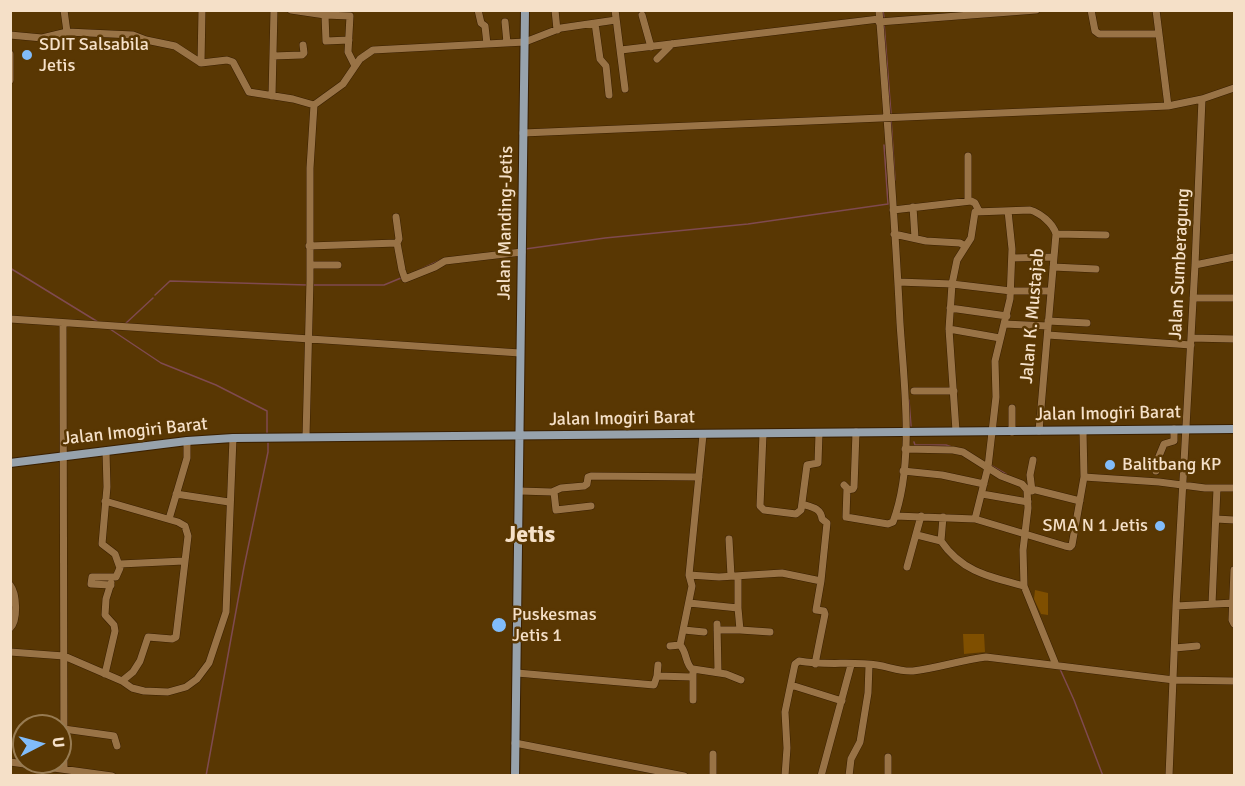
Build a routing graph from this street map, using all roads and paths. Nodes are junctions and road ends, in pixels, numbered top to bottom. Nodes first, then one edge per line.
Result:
1 (64, 10) edge
2 (202, 10) edge
3 (274, 10) edge
4 (291, 10) edge
5 (478, 10) edge
6 (525, 10) edge
7 (555, 10) edge
8 (615, 10) edge
9 (1091, 10) edge
10 (1156, 10) edge
11 (1035, 11) edge
12 (969, 13) edge
13 (325, 15) junction
14 (642, 15) dead end
15 (881, 19) edge
16 (616, 20) junction
17 (505, 22) dead end
18 (595, 23) junction
19 (557, 30) junction
20 (67, 32) junction
21 (1159, 34) junction
22 (10, 35) edge
23 (349, 40) junction
24 (525, 42) junction
25 (507, 43) junction
26 (487, 44) junction
27 (672, 44) junction
28 (303, 45) dead end
29 (651, 47) junction
30 (621, 50) junction
31 (10, 54) edge
32 (273, 56) junction
33 (657, 59) dead end
34 (201, 63) junction
35 (354, 63) junction
36 (10, 80) edge
37 (1234, 88) edge
38 (625, 89) dead end
39 (609, 95) dead end
40 (272, 96) junction
41 (1202, 99) junction
42 (314, 105) junction
43 (1168, 106) junction
44 (891, 118) junction
45 (523, 132) junction
46 (968, 156) dead end
47 (968, 201) junction
48 (913, 207) junction
49 (896, 209) junction
50 (978, 211) junction
51 (1008, 211) junction
52 (396, 217) dead end
53 (897, 234) junction
54 (1056, 234) junction
55 (1106, 235) dead end
56 (915, 238) junction
57 (398, 243) junction
58 (309, 246) junction
59 (965, 246) junction
60 (522, 250) junction
61 (1053, 257) junction
62 (1234, 257) edge
63 (1012, 258) junction
64 (1234, 262) edge
65 (310, 265) junction
66 (338, 265) dead end
67 (1196, 265) junction
68 (1053, 267) junction
69 (1096, 269) dead end
70 (902, 282) junction
71 (952, 284) junction
72 (1011, 291) junction
73 (1050, 291) junction
74 (1193, 298) junction
75 (1234, 298) edge
76 (950, 308) junction
77 (1007, 316) junction
78 (10, 319) edge
79 (1087, 322) dead end
80 (63, 323) junction
81 (1004, 324) junction
82 (1048, 324) junction
83 (950, 329) junction
84 (1234, 331) edge
85 (1048, 335) junction
86 (1000, 338) junction
87 (307, 339) junction
88 (1234, 339) edge
89 (1191, 341) junction
90 (520, 353) junction
91 (914, 391) dead end
92 (954, 391) junction
93 (1012, 408) dead end
94 (1174, 429) junction
95 (1234, 429) edge
96 (1187, 430) junction
97 (906, 431) junction
98 (956, 431) junction
99 (992, 431) junction
100 (1039, 431) junction
101 (1083, 431) junction
102 (856, 432) junction
103 (1012, 432) junction
104 (819, 433) junction
105 (763, 434) junction
106 (703, 435) junction
107 (520, 436) junction
108 (306, 437) junction
109 (233, 438) junction
110 (187, 441) junction
111 (905, 449) junction
112 (106, 451) junction
113 (62, 456) junction
114 (1034, 460) dead end
115 (10, 463) edge
116 (989, 464) junction
117 (903, 471) junction
118 (1156, 471) dead end
119 (699, 477) junction
120 (1084, 477) junction
121 (984, 484) junction
122 (1184, 486) junction
123 (1217, 488) junction
124 (1234, 488) edge
125 (1030, 490) junction
126 (519, 491) junction
127 (554, 492) junction
128 (176, 494) junction
129 (982, 494) junction
130 (105, 501) junction
131 (1080, 501) junction
132 (229, 502) junction
133 (1028, 502) junction
134 (802, 504) junction
135 (591, 506) dead end
136 (895, 516) junction
137 (921, 516) junction
138 (943, 517) junction
139 (170, 519) junction
140 (975, 519) junction
141 (1216, 519) junction
142 (1234, 520) edge
143 (917, 535) junction
144 (1027, 535) junction
145 (729, 539) dead end
146 (941, 541) junction
147 (184, 561) junction
148 (120, 564) junction
149 (907, 567) dead end
150 (1234, 570) edge
151 (689, 575) junction
152 (735, 576) junction
153 (821, 581) junction
154 (10, 585) edge
155 (1024, 586) junction
156 (689, 603) junction
157 (1234, 603) edge
158 (1212, 604) junction
159 (1176, 606) junction
160 (738, 608) junction
161 (1234, 624) edge
162 (10, 628) edge
163 (684, 630) junction
164 (717, 630) junction
165 (740, 630) junction
166 (770, 632) dead end
167 (680, 645) junction
168 (670, 646) dead end
169 (1197, 646) dead end
170 (1175, 648) junction
171 (10, 652) edge
172 (64, 656) junction
173 (815, 664) junction
174 (851, 664) junction
175 (658, 665) dead end
176 (869, 665) junction
177 (1058, 665) junction
178 (717, 672) junction
179 (692, 673) junction
180 (105, 674) junction
181 (517, 674) junction
182 (657, 676) junction
183 (741, 680) dead end
184 (1174, 680) junction
185 (122, 681) junction
186 (1234, 681) edge
187 (791, 684) junction
188 (693, 700) dead end
189 (842, 701) junction
190 (64, 714) edge
191 (72, 730) edge
192 (515, 743) junction
193 (117, 746) dead end
194 (713, 754) dead end
195 (888, 757) dead end
196 (72, 770) edge
197 (112, 776) edge
198 (515, 776) edge
199 (684, 776) edge
200 (713, 776) edge
201 (784, 776) edge
202 (821, 776) edge
203 (849, 776) edge
204 (888, 776) edge
205 (1169, 776) edge

1 - 20 street
2 - 34 street
3 - 32 street
4 - 13 street
5 - 26 street
6 - 24 main road, Jalan Manding-Jetis
7 - 19 street
8 - 16 street
9 - 21 street
10 - 21 street
11 - 12 street
12 - 15 street
13 - 23 street
13 - 23 street
14 - 29 street
15 - 27 street
15 - 44 street
16 - 18 street
16 - 30 street
17 - 25 street
18 - 19 street
18 - 39 street
19 - 24 street
20 - 22 street
20 - 34 street
21 - 43 street
23 - 35 street
24 - 25 street
24 - 45 main road, Jalan Manding-Jetis
25 - 26 street
26 - 35 street
27 - 29 street
27 - 33 street
28 - 32 street
29 - 30 street
30 - 38 street
31 - 36 street
32 - 40 street
34 - 40 street
35 - 42 street
37 - 41 street
40 - 42 street
41 - 43 street
41 - 67 street, Jalan Sumberagung
42 - 58 street
43 - 44 street
44 - 45 street
44 - 49 street
45 - 60 main road, Jalan Manding-Jetis
46 - 47 street
47 - 48 street
47 - 50 street
48 - 49 street
48 - 56 street
49 - 53 street
50 - 51 street
50 - 59 street
51 - 54 street, Jalan K. Mustajab
51 - 63 street
52 - 57 street
53 - 56 street
53 - 70 street
54 - 55 street
54 - 61 street, Jalan K. Mustajab
56 - 59 street
57 - 58 street
57 - 60 street
58 - 65 street
59 - 71 street
60 - 90 main road, Jalan Manding-Jetis
61 - 63 street
61 - 68 street, Jalan K. Mustajab
62 - 64 street
62 - 67 street
63 - 72 street
65 - 66 street
65 - 87 street
67 - 74 street, Jalan Sumberagung
68 - 69 street
68 - 73 street, Jalan K. Mustajab
70 - 71 street
70 - 97 street
71 - 72 street
71 - 76 street
72 - 73 street
72 - 77 street
73 - 82 street, Jalan K. Mustajab
74 - 75 street
74 - 89 street, Jalan Sumberagung
76 - 77 street
76 - 83 street
77 - 81 street
78 - 80 street
79 - 82 street
80 - 87 street
80 - 113 street
81 - 82 street
81 - 86 street
82 - 85 street, Jalan K. Mustajab
83 - 86 street
83 - 92 street
84 - 88 street
85 - 89 street
85 - 100 street, Jalan K. Mustajab
86 - 99 street
87 - 90 street
87 - 108 street
88 - 89 street
89 - 96 street, Jalan Sumberagung
90 - 107 main road, Jalan Manding-Jetis
91 - 92 street
92 - 98 street
93 - 103 street
94 - 96 main road, Jalan Imogiri Barat
94 - 101 main road, Jalan Imogiri Barat
94 - 118 street
95 - 96 main road, Jalan Imogiri Barat
96 - 122 street, Jalan Sumberagung
97 - 98 main road, Jalan Imogiri Barat
97 - 102 main road, Jalan Imogiri Barat
97 - 111 street
98 - 99 main road, Jalan Imogiri Barat
99 - 103 main road, Jalan Imogiri Barat
99 - 116 street
100 - 101 main road, Jalan Imogiri Barat
100 - 103 main road, Jalan Imogiri Barat
101 - 120 street
102 - 104 main road, Jalan Imogiri Barat
102 - 136 street
104 - 105 main road, Jalan Imogiri Barat
104 - 134 street
105 - 106 main road, Jalan Imogiri Barat
105 - 134 street
106 - 107 main road, Jalan Imogiri Barat
106 - 119 street
107 - 108 main road, Jalan Imogiri Barat
107 - 126 main road, Jalan Manding-Jetis
108 - 109 main road, Jalan Imogiri Barat
109 - 110 main road, Jalan Imogiri Barat
109 - 132 street
110 - 112 main road, Jalan Imogiri Barat
110 - 128 street
111 - 116 street
111 - 117 street
112 - 113 main road, Jalan Imogiri Barat
112 - 130 street
113 - 115 main road, Jalan Imogiri Barat
113 - 172 street
114 - 125 street
116 - 121 street
116 - 125 street
117 - 121 street
117 - 136 street
119 - 127 street
119 - 151 street
120 - 122 street
120 - 131 street
121 - 129 street
122 - 123 street
122 - 159 street, Jalan Sumberagung
123 - 124 street
123 - 141 street
125 - 131 street
125 - 133 street
126 - 127 street
126 - 181 main road, Jalan Manding-Jetis
127 - 135 street
128 - 132 street
128 - 139 street
129 - 133 street
129 - 140 street
130 - 139 street
130 - 148 street
131 - 144 street
132 - 185 street
133 - 144 street
134 - 153 street
136 - 137 street
137 - 138 street
137 - 143 street
138 - 140 street
138 - 146 street
139 - 147 street
140 - 144 street
141 - 142 street
141 - 158 street
143 - 146 street
143 - 149 street
144 - 155 street
145 - 152 street
146 - 155 street
147 - 148 street
147 - 185 street
148 - 180 street
150 - 157 street
151 - 152 street
151 - 156 street
152 - 153 street
152 - 160 street
153 - 173 street
154 - 162 street
155 - 177 street
156 - 160 street
156 - 163 street
157 - 158 street
157 - 161 street
158 - 159 street
159 - 170 street, Jalan Sumberagung
160 - 165 street
163 - 164 street
163 - 167 street
164 - 165 street
164 - 178 street
165 - 166 street
167 - 168 street
167 - 179 street
169 - 170 street
170 - 184 street, Jalan Sumberagung
171 - 172 street
172 - 180 street
172 - 190 street
173 - 174 street
173 - 187 street
174 - 176 street
174 - 189 street
175 - 182 street
176 - 177 street
176 - 203 street
177 - 184 street
178 - 179 street
178 - 183 street
179 - 182 street
179 - 188 street
180 - 185 street
181 - 182 street
181 - 192 main road, Jalan Manding-Jetis
184 - 186 street
184 - 205 street, Jalan Sumberagung
187 - 189 street
187 - 201 street
189 - 202 street
191 - 193 street
192 - 198 main road, Jalan Manding-Jetis
192 - 199 street
194 - 200 street
195 - 204 street
196 - 197 street

